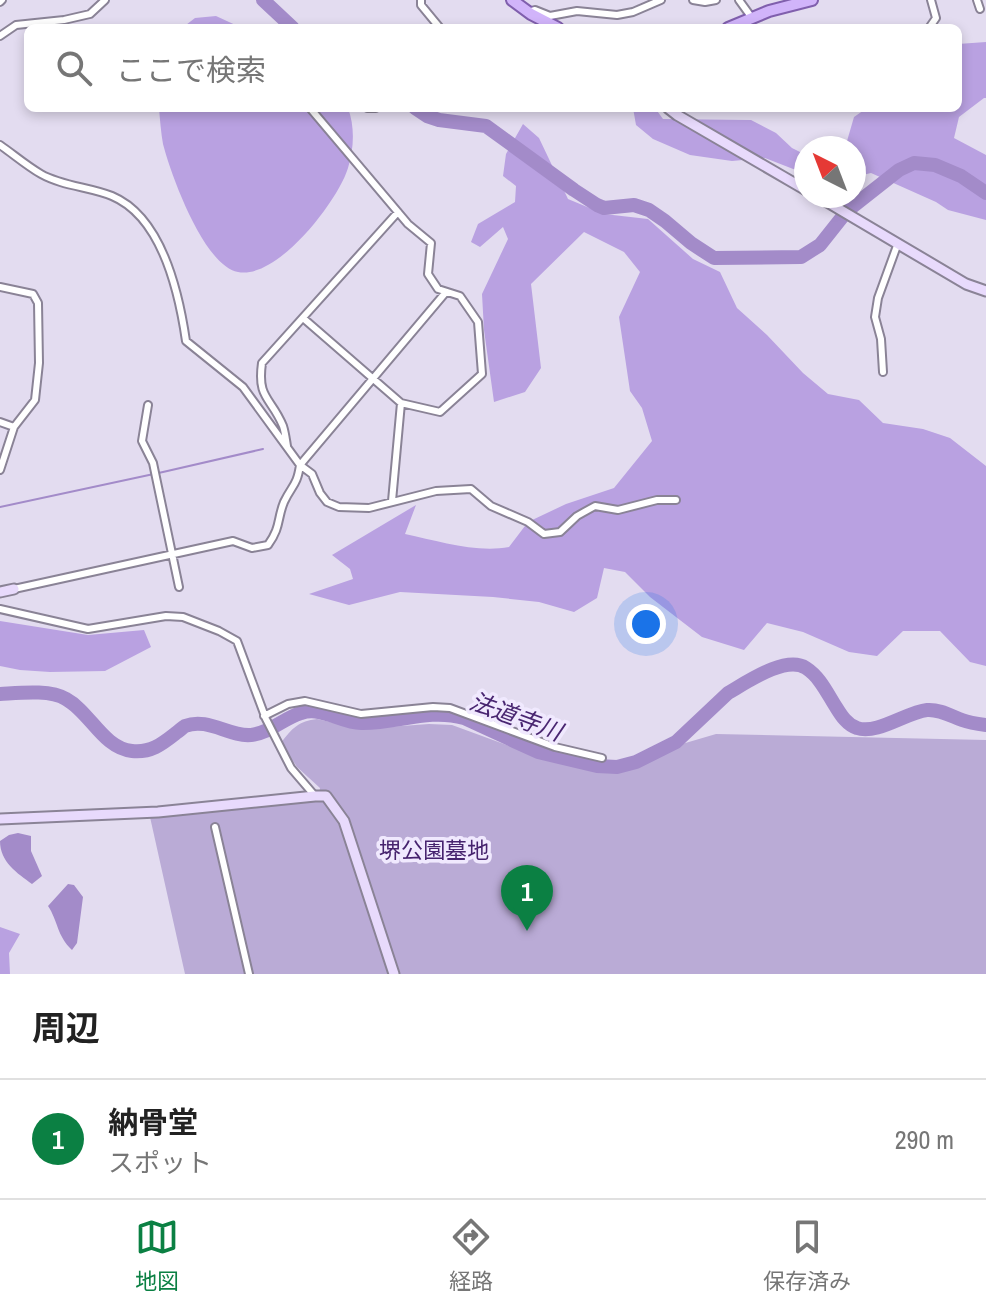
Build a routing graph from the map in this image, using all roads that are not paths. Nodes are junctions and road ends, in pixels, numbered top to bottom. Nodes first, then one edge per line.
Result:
1 (105, 0) edge
2 (421, 0) edge
3 (512, 0) edge
4 (661, 0) edge
5 (693, 0) edge
6 (716, 0) edge
7 (739, 0) edge
8 (812, 0) edge
9 (931, 0) edge
10 (977, 0) edge
11 (980, 9) dead end
12 (528, 12) junction
13 (754, 17) junction
14 (24, 24) edge
15 (26, 24) edge
16 (437, 24) edge
17 (550, 24) edge
18 (737, 24) edge
19 (758, 24) edge
20 (932, 24) edge
21 (0, 34) edge
22 (313, 112) edge
23 (673, 112) edge
24 (0, 145) edge
25 (794, 183) edge
26 (838, 208) edge
27 (398, 212) junction
28 (898, 243) junction
29 (0, 287) edge
30 (986, 291) edge
31 (446, 292) junction
32 (303, 318) junction
33 (883, 372) dead end
34 (373, 379) junction
35 (401, 403) junction
36 (148, 405) dead end
37 (0, 422) edge
38 (14, 427) junction
39 (288, 449) junction
40 (300, 465) junction
41 (0, 470) edge
42 (676, 500) dead end
43 (392, 501) junction
44 (173, 554) junction
45 (179, 587) dead end
46 (14, 589) joint
47 (0, 592) edge
48 (0, 609) edge
49 (265, 717) junction
50 (602, 758) dead end
51 (315, 796) junction
52 (0, 819) edge
53 (215, 827) dead end
54 (249, 974) edge
55 (394, 974) edge

1 - 15 street
2 - 16 street
3 - 12 main road
4 - 12 street
5 - 6 street
7 - 13 street
8 - 13 main road
9 - 20 street
10 - 11 street
12 - 17 main road
13 - 18 main road
13 - 19 street
14 - 21 street
22 - 27 street
23 - 25 street
24 - 39 street
26 - 28 street
27 - 31 street
27 - 32 street
28 - 30 street
28 - 33 street
29 - 38 street
31 - 34 street
31 - 35 street
32 - 34 street
32 - 39 street
34 - 35 street
34 - 40 street
35 - 43 street
36 - 44 street
37 - 38 street
38 - 41 street
39 - 40 street
40 - 43 street
40 - 44 street
42 - 43 street
44 - 45 street
44 - 46 street
46 - 47 street
48 - 49 street
49 - 50 street
49 - 51 street
51 - 52 street
51 - 55 street
53 - 54 street

